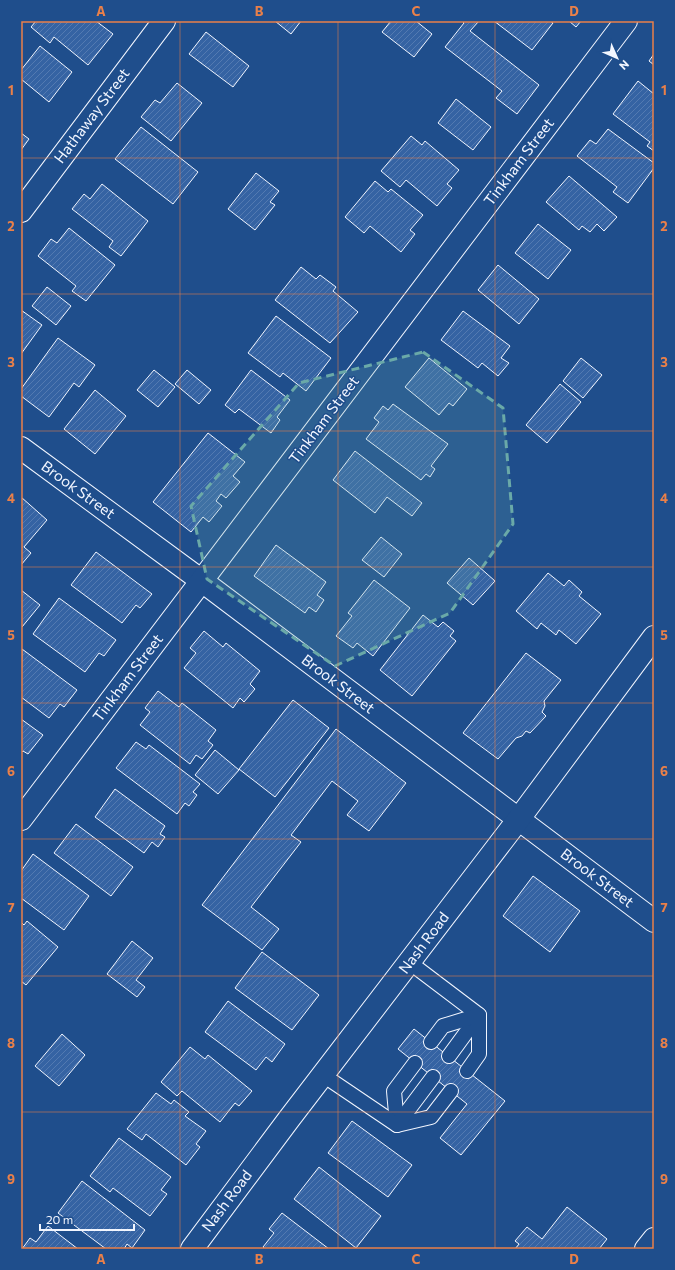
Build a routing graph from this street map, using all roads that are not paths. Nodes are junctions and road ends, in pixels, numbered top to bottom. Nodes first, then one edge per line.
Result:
1 (164, 21) edge
2 (626, 21) edge
3 (21, 211) edge
4 (21, 448) edge
5 (202, 581) junction
6 (654, 637) edge
7 (21, 819) edge
8 (518, 820) junction
9 (654, 921) edge
10 (410, 962) junction
11 (479, 1015) junction
12 (431, 1042) dead end
13 (449, 1056) dead end
14 (415, 1063) dead end
15 (467, 1071) dead end
16 (323, 1075) junction
17 (433, 1077) dead end
18 (451, 1091) dead end
19 (397, 1125) junction
20 (654, 1239) edge
21 (192, 1249) edge
22 (646, 1249) edge

1 - 3 street, Hathaway Street
2 - 5 street, Tinkham Street
4 - 5 street, Brook Street
5 - 7 street, Tinkham Street
5 - 8 street, Brook Street
6 - 8 street, Nash Road
8 - 9 street, Brook Street
8 - 10 street, Nash Road
10 - 11 lane
10 - 16 street, Nash Road
11 - 12 lane
11 - 13 lane
11 - 15 lane
14 - 19 lane
16 - 19 lane
16 - 21 street, Nash Road
17 - 19 lane
18 - 19 lane
20 - 22 street

